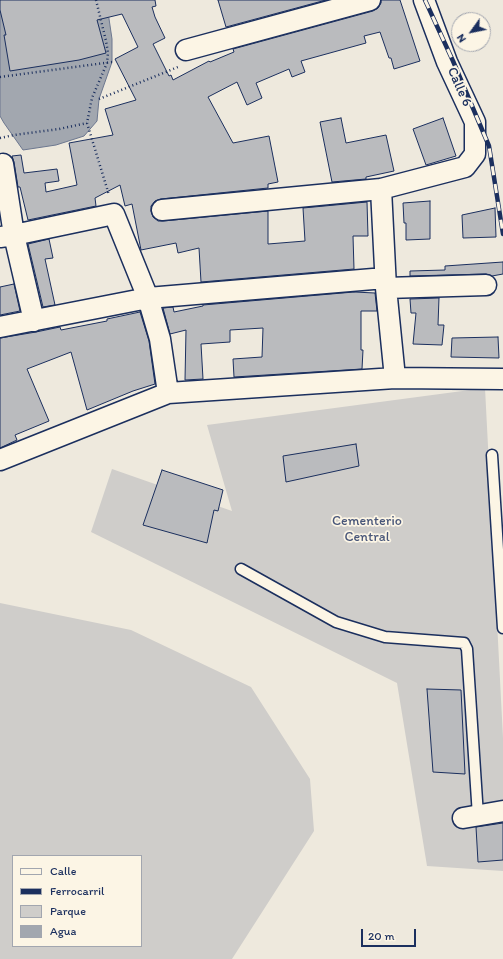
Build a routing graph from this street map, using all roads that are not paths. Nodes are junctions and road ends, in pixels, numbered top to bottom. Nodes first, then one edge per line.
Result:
1 (370, 0) edge
2 (424, 0) edge
3 (186, 50) road end
4 (2, 164) dead end
5 (380, 189) junction
6 (162, 210) dead end
7 (7, 236) edge
8 (386, 283) junction
9 (486, 285) dead end
10 (148, 298) junction
11 (34, 321) junction
12 (0, 327) edge
13 (395, 378) junction
14 (503, 378) edge
15 (168, 393) junction
16 (492, 455) dead end
17 (0, 460) edge
18 (241, 569) dead end
19 (503, 628) edge
20 (503, 811) edge
21 (471, 817) joint

1 - 3 street
2 - 5 street, Calle 6
4 - 7 street
5 - 6 street
5 - 8 street
7 - 10 street
7 - 11 street
8 - 9 street
8 - 10 street
8 - 13 street
10 - 11 street
10 - 15 street
11 - 12 street
13 - 14 street
13 - 15 street
15 - 17 street
16 - 19 lane
18 - 21 lane
20 - 21 street

